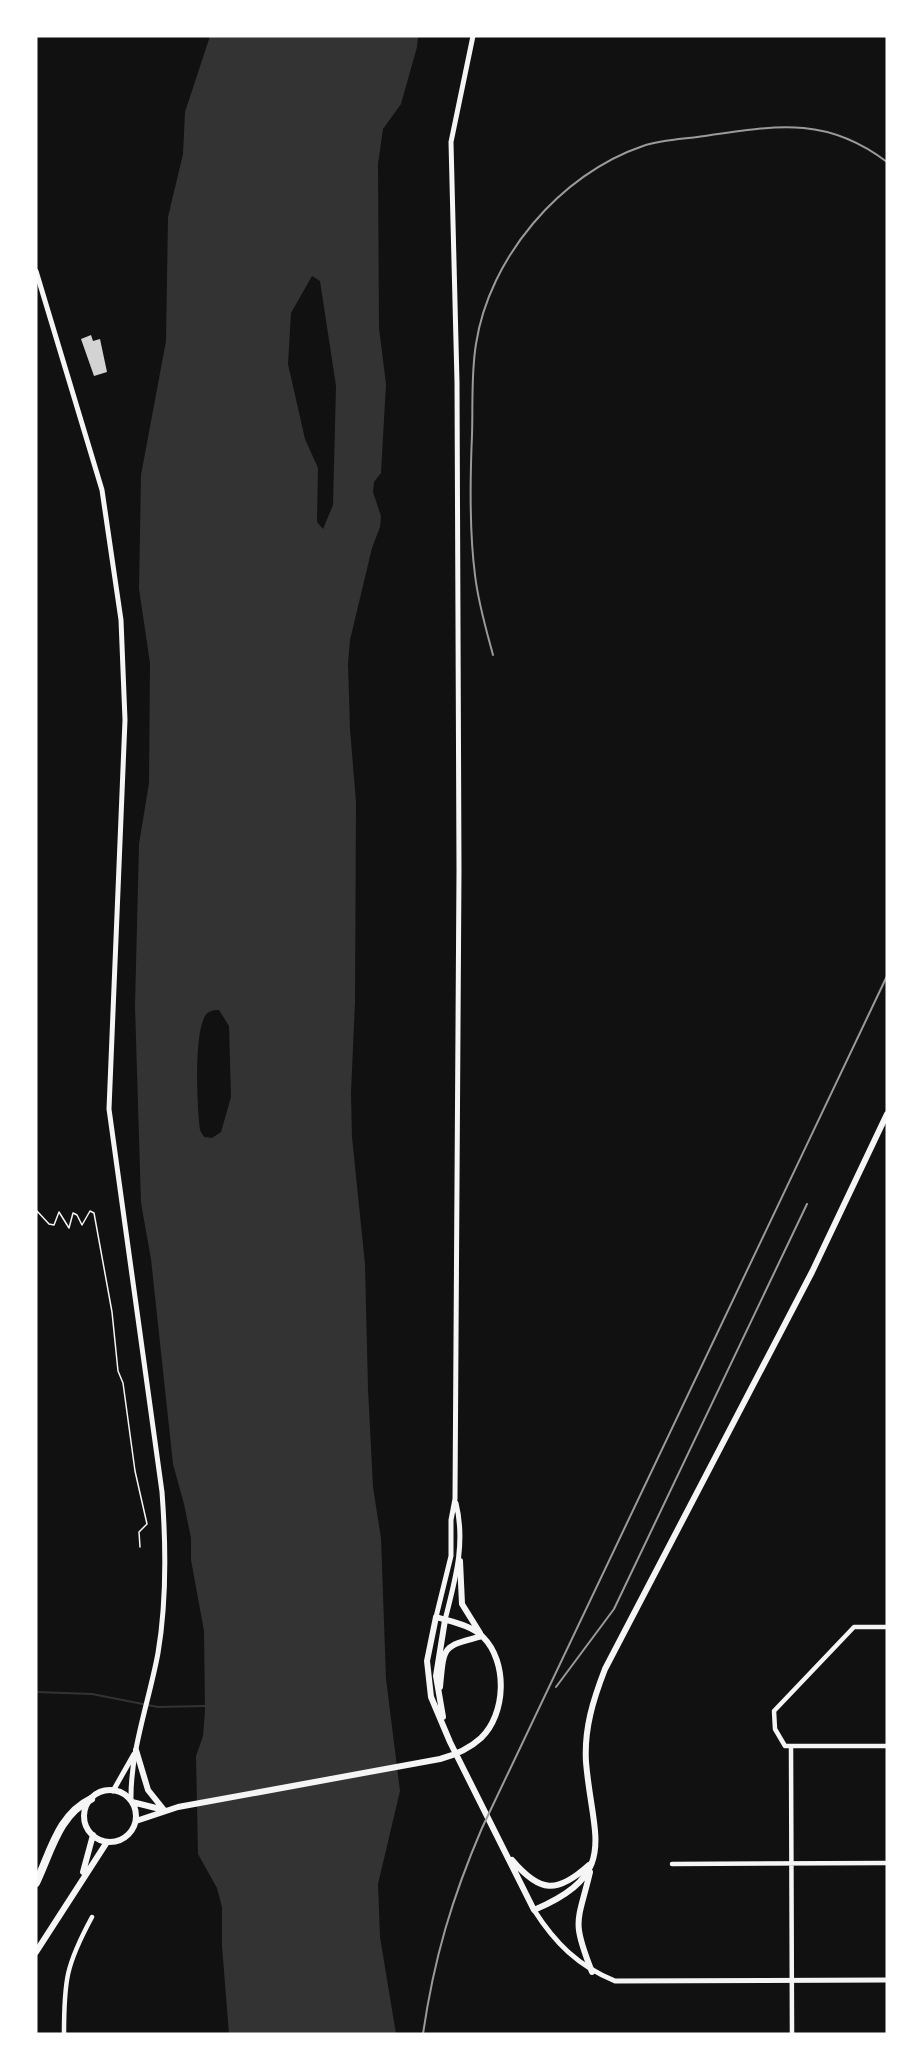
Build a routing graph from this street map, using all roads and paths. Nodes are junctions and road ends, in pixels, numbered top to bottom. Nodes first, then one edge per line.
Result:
1 (473, 36) edge
2 (36, 272) edge
3 (887, 1114) edge
4 (36, 1217) edge
5 (455, 1499) junction
6 (140, 1547) dead end
7 (460, 1561) junction
8 (436, 1617) junction
9 (445, 1620) junction
10 (887, 1627) edge
11 (482, 1636) junction
12 (439, 1696) junction
13 (444, 1726) junction
14 (791, 1746) junction
15 (887, 1746) edge
16 (136, 1750) junction
17 (113, 1791) junction
18 (91, 1799) junction
19 (132, 1802) junction
20 (164, 1810) junction
21 (136, 1821) junction
22 (93, 1835) junction
23 (107, 1842) junction
24 (506, 1852) junction
25 (592, 1862) junction
26 (792, 1863) junction
27 (887, 1863) edge
28 (672, 1864) dead end
29 (80, 1881) junction
30 (36, 1884) edge
31 (534, 1910) junction
32 (92, 1917) dead end
33 (36, 1952) edge
34 (592, 1972) junction
35 (792, 1980) junction
36 (887, 1980) edge
37 (64, 2034) edge
38 (792, 2034) edge

1 - 5 street
2 - 16 street
3 - 25 main road
4 - 6 path
5 - 7 street
5 - 8 street
7 - 9 street
7 - 11 main road
8 - 9 main road
8 - 13 main road
9 - 11 main road
9 - 12 main road
10 - 14 street
11 - 12 main road
11 - 20 main road
12 - 13 main road
13 - 24 main road
14 - 15 street
14 - 26 street
16 - 17 street
16 - 19 street
16 - 20 main road
17 - 18 main road
17 - 19 main road
18 - 22 main road
18 - 30 highway
19 - 20 main road
19 - 21 main road
20 - 21 main road
21 - 23 main road
22 - 23 main road
22 - 29 main road
23 - 29 main road
24 - 25 main road
24 - 31 main road
25 - 31 main road
25 - 34 main road
26 - 27 street
26 - 28 street
26 - 35 street
29 - 33 main road
31 - 34 street
32 - 37 street
34 - 35 street
35 - 36 street
35 - 38 street

